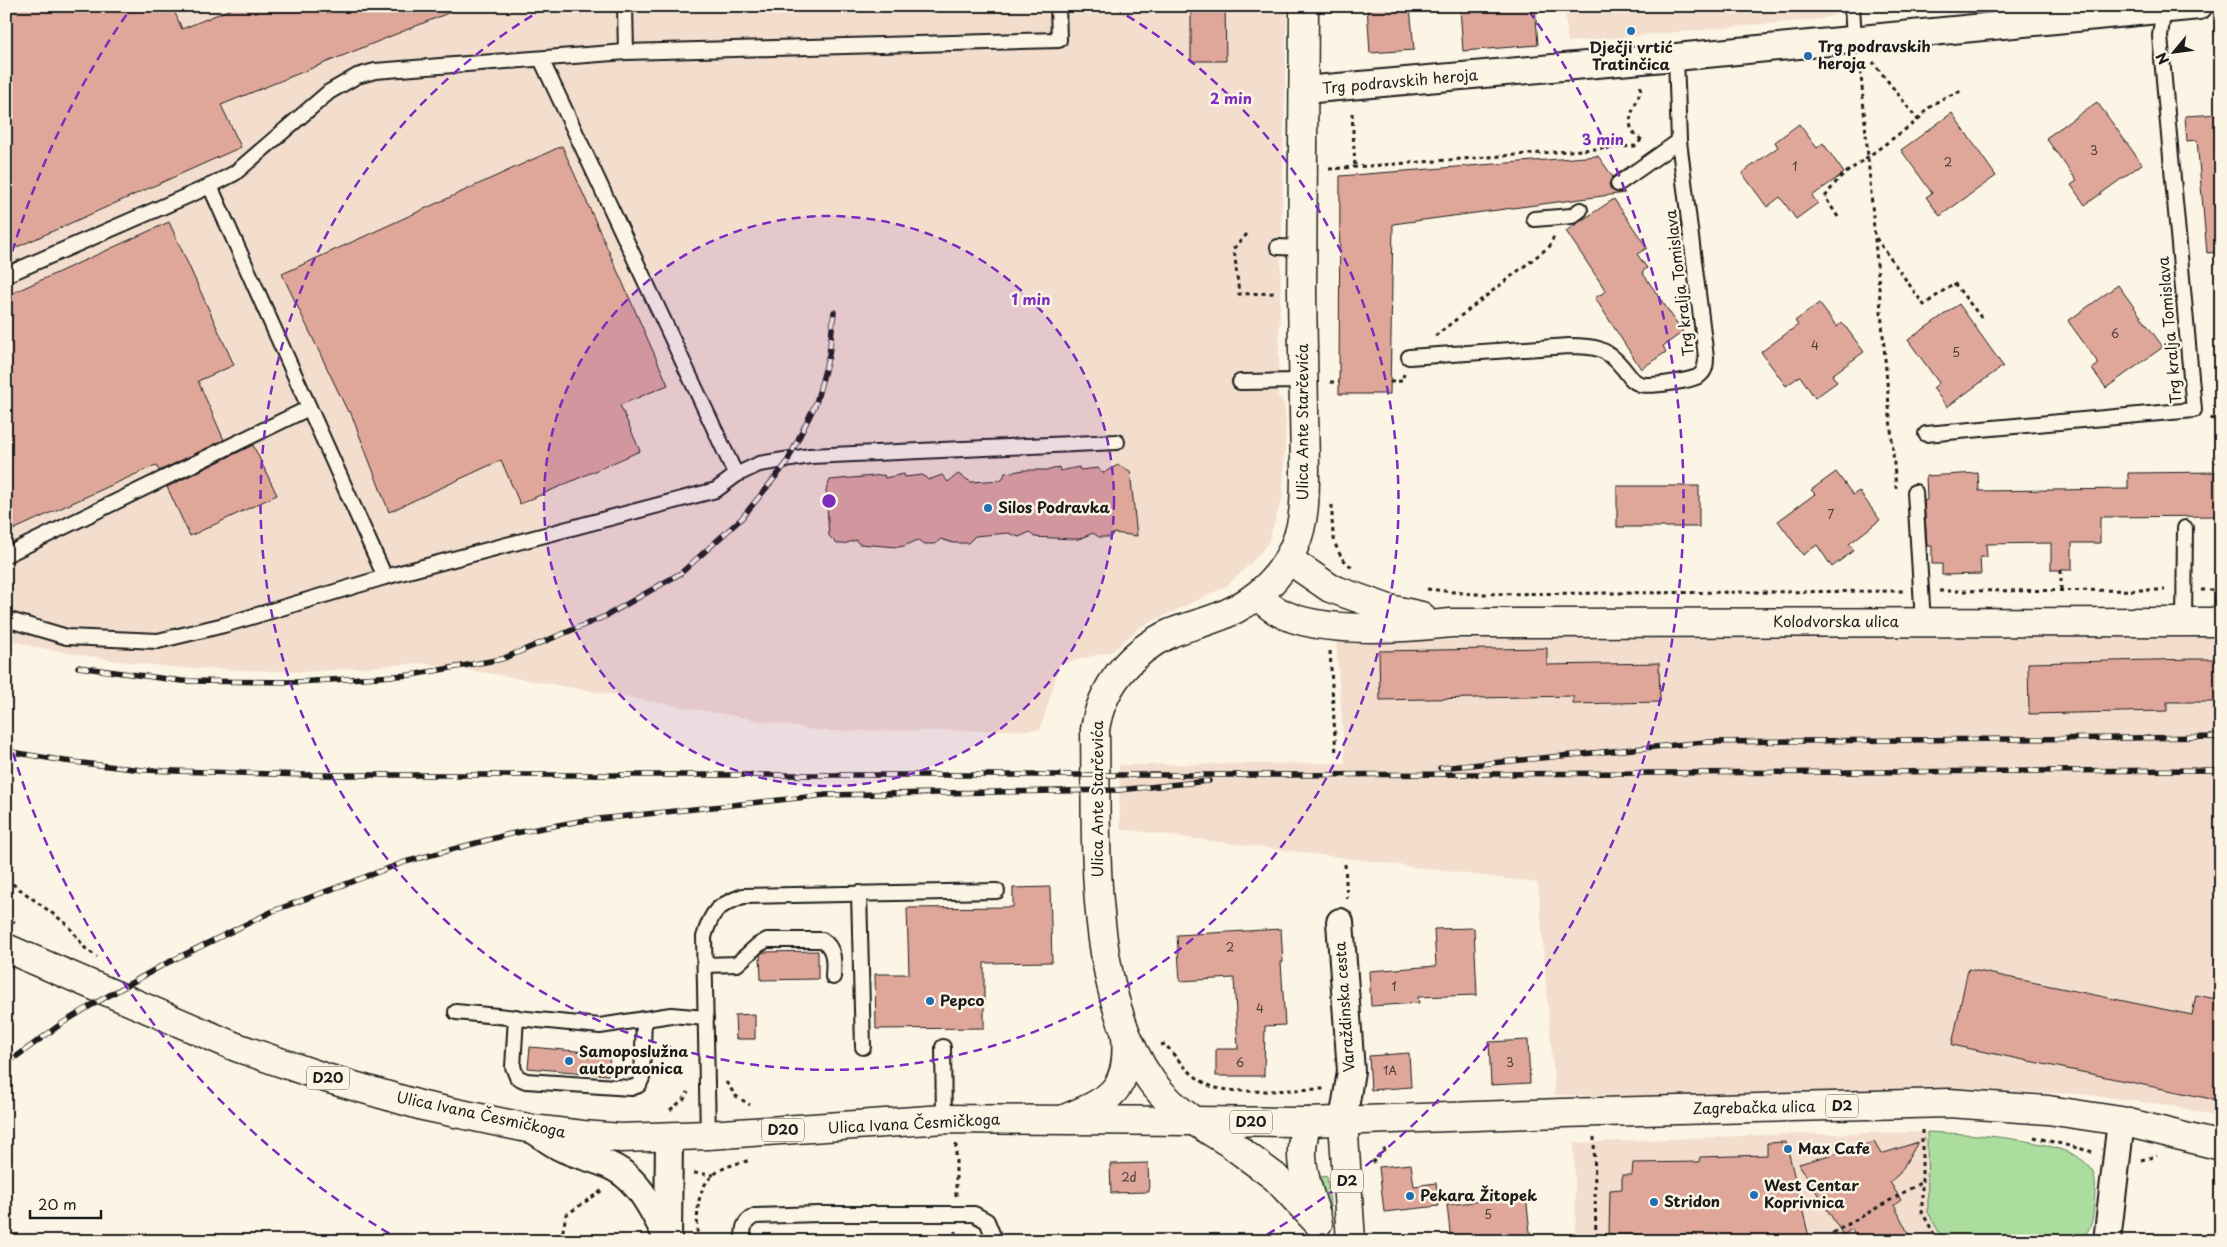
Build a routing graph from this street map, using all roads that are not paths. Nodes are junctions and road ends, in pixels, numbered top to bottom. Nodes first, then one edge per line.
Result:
1 (625, 6) edge
2 (1058, 6) edge
3 (1304, 6) edge
4 (1852, 6) edge
5 (2199, 6) edge
6 (2164, 8) edge
7 (1858, 48) junction
8 (626, 52) junction
9 (1676, 57) junction
10 (541, 59) junction
11 (1304, 90) junction
12 (1679, 141) junction
13 (1618, 184) dead end
14 (210, 186) junction
15 (1580, 210) dead end
16 (1534, 219) dead end
17 (6, 275) edge
18 (1409, 356) road end
19 (1240, 382) dead end
20 (1314, 382) junction
21 (309, 408) junction
22 (1926, 434) dead end
23 (1117, 442) dead end
24 (736, 475) junction
25 (1915, 492) dead end
26 (2185, 528) dead end
27 (6, 555) edge
28 (1288, 559) junction
29 (385, 577) junction
30 (1258, 596) junction
31 (6, 619) edge
32 (1923, 622) junction
33 (2184, 622) junction
34 (2221, 622) edge
35 (1452, 623) junction
36 (997, 891) dead end
37 (858, 893) junction
38 (1340, 922) road end
39 (6, 948) edge
40 (705, 965) junction
41 (833, 977) dead end
42 (456, 1012) dead end
43 (516, 1017) junction
44 (706, 1018) junction
45 (644, 1020) junction
46 (1126, 1031) junction
47 (863, 1047) dead end
48 (943, 1047) dead end
49 (1064, 1119) junction
50 (944, 1120) junction
51 (1194, 1121) junction
52 (1344, 1121) junction
53 (2121, 1121) junction
54 (1308, 1122) junction
55 (668, 1124) junction
56 (532, 1128) junction
57 (708, 1135) junction
58 (2221, 1146) edge
59 (1321, 1232) edge
60 (668, 1240) edge
61 (743, 1241) edge
62 (994, 1241) edge
63 (1351, 1241) edge
64 (2107, 1241) edge

1 - 8 lane
2 - 8 lane
3 - 11 main road, Ulica Ante Starčevića
4 - 7 lane
5 - 6 street, Trg podravskih heroja
6 - 7 street, Trg podravskih heroja
6 - 22 lane, Trg kralja Tomislava
7 - 9 street, Trg podravskih heroja
8 - 10 lane
9 - 11 street, Trg podravskih heroja
9 - 12 lane, Trg kralja Tomislava
10 - 14 lane
10 - 24 lane
11 - 20 main road, Ulica Ante Starčevića
12 - 13 lane
12 - 18 lane, Trg kralja Tomislava
14 - 17 lane
14 - 21 lane
15 - 16 lane
19 - 20 lane
20 - 28 main road, Ulica Ante Starčevića
21 - 27 lane
21 - 29 lane
23 - 24 lane
24 - 29 lane
25 - 32 lane
26 - 33 lane
28 - 30 main road, Ulica Ante Starčevića
28 - 35 main road, Kolodvorska ulica
29 - 31 lane
30 - 35 main road, Kolodvorska ulica
30 - 46 main road, Ulica Ante Starčevića
32 - 33 main road, Kolodvorska ulica
32 - 35 main road, Kolodvorska ulica
33 - 34 main road, Kolodvorska ulica
36 - 37 lane
37 - 40 lane
37 - 47 lane
38 - 52 street, Varaždinska cesta
39 - 56 main road, Ulica Ivana Česmičkoga / D20
40 - 41 lane
40 - 44 lane
42 - 43 lane
43 - 45 lane
43 - 45 lane
44 - 45 lane
44 - 57 lane
46 - 49 main road, Ulica Ante Starčevića
46 - 51 main road, Ulica Ante Starčevića
48 - 50 lane
49 - 50 main road, Ulica Ivana Česmičkoga / D20
49 - 51 main road, Ulica Ivana Česmičkoga / D20
50 - 57 main road, Ulica Ivana Česmičkoga / D20
51 - 54 main road, Ulica Ivana Česmičkoga / D20
51 - 59 main road, Ulica Ante Starčevića
52 - 53 main road, Zagrebačka ulica / D2
52 - 54 main road, Ulica Ivana Česmičkoga / D2
52 - 63 main road, Varaždinska cesta / D2
53 - 58 main road, Zagrebačka ulica / D2
53 - 64 street
54 - 59 main road, D2
55 - 56 main road, Ulica Ivana Česmičkoga / D20
55 - 57 main road, Ulica Ivana Česmičkoga / D20
55 - 60 street
56 - 60 street
61 - 62 lane

